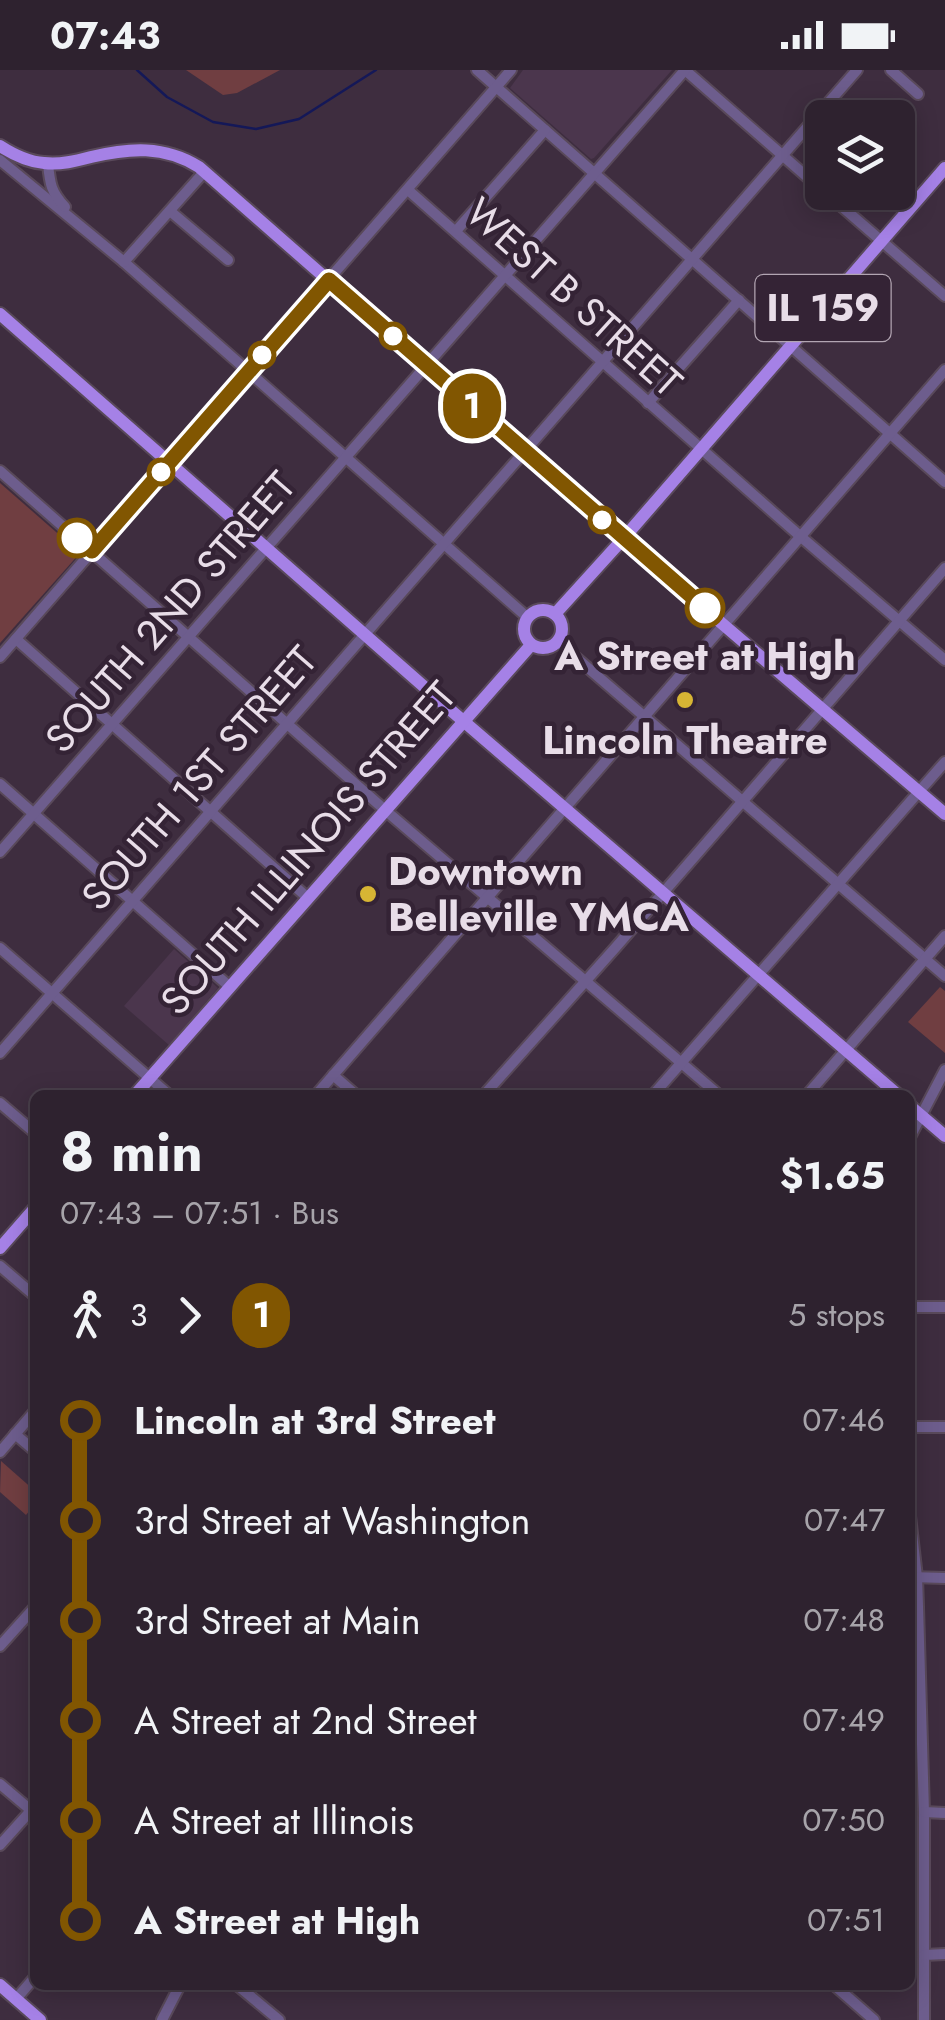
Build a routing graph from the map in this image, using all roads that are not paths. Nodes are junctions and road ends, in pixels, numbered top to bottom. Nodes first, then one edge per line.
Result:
1 (477, 70) edge
2 (511, 70) edge
3 (685, 70) edge
4 (858, 70) edge
5 (891, 70) edge
6 (496, 87) junction
7 (918, 94) dead end
8 (545, 130) junction
9 (0, 146) edge
10 (783, 155) junction
11 (0, 160) edge
12 (48, 164) junction
13 (945, 168) edge
14 (204, 172) junction
15 (594, 172) junction
16 (805, 174) edge
17 (408, 190) junction
18 (170, 210) junction
19 (846, 210) edge
20 (71, 216) junction
21 (456, 231) junction
22 (881, 240) junction
23 (693, 258) junction
24 (228, 260) dead end
25 (124, 262) junction
26 (505, 275) junction
27 (329, 280) junction
28 (945, 296) edge
29 (739, 300) junction
30 (0, 314) edge
31 (790, 346) junction
32 (602, 362) junction
33 (425, 365) junction
34 (945, 370) edge
35 (248, 371) junction
36 (648, 403) junction
37 (890, 433) junction
38 (701, 449) junction
39 (524, 452) junction
40 (346, 457) junction
41 (169, 462) junction
42 (0, 471) edge
43 (945, 482) edge
44 (800, 536) junction
45 (623, 539) junction
46 (444, 543) junction
47 (266, 548) junction
48 (92, 551) junction
49 (945, 568) edge
50 (556, 614) junction
51 (528, 617) junction
52 (899, 621) junction
53 (724, 624) junction
54 (365, 634) junction
55 (188, 636) junction
56 (16, 639) junction
57 (558, 642) junction
58 (530, 645) junction
59 (0, 656) edge
60 (945, 660) edge
61 (822, 708) junction
62 (644, 716) junction
63 (463, 721) junction
64 (288, 723) junction
65 (112, 724) junction
66 (945, 762) edge
67 (0, 784) edge
68 (919, 792) junction
69 (742, 801) junction
70 (566, 809) junction
71 (386, 810) junction
72 (211, 811) junction
73 (33, 814) junction
74 (945, 814) edge
75 (0, 852) edge
76 (837, 884) junction
77 (663, 892) junction
78 (308, 898) junction
79 (488, 898) junction
80 (132, 901) junction
81 (945, 936) edge
82 (0, 948) edge
83 (925, 959) junction
84 (758, 974) junction
85 (945, 976) edge
86 (584, 982) junction
87 (230, 987) junction
88 (52, 993) junction
89 (846, 1050) junction
90 (0, 1053) edge
91 (682, 1062) junction
92 (945, 1070) edge
93 (333, 1075) junction
94 (150, 1078) junction
95 (139, 1090) edge
96 (163, 1090) edge
97 (320, 1090) edge
98 (350, 1090) edge
99 (488, 1090) edge
100 (657, 1090) edge
101 (713, 1090) edge
102 (811, 1090) edge
103 (892, 1090) edge
104 (0, 1103) edge
105 (915, 1110) edge
106 (923, 1116) junction
107 (30, 1129) edge
108 (915, 1130) edge
109 (945, 1136) edge
110 (30, 1214) edge
111 (0, 1248) edge
112 (0, 1266) edge
113 (30, 1292) edge
114 (915, 1307) edge
115 (945, 1307) edge
116 (30, 1417) edge
117 (915, 1427) edge
118 (945, 1427) edge
119 (16, 1434) junction
120 (30, 1447) edge
121 (0, 1452) edge
122 (915, 1577) edge
123 (945, 1578) edge
124 (915, 1600) edge
125 (30, 1612) edge
126 (0, 1646) edge
127 (0, 1784) edge
128 (30, 1807) edge
129 (924, 1812) junction
130 (945, 1813) edge
131 (30, 1814) edge
132 (0, 1845) edge
133 (915, 1895) edge
134 (924, 1903) junction
135 (945, 1954) edge
136 (924, 1955) junction
137 (30, 1983) edge
138 (0, 1985) edge
139 (177, 1990) edge
140 (243, 1990) edge
141 (840, 1990) edge
142 (16, 1999) junction
143 (40, 2020) edge
144 (162, 2020) edge
145 (279, 2020) edge
146 (874, 2020) edge
147 (924, 2020) edge

1 - 6 street
2 - 6 street
3 - 10 street
3 - 15 street, SOUTH 2ND STREET
4 - 10 street, SOUTH 1ST STREET
5 - 7 street
6 - 8 street
6 - 17 street
8 - 15 street
8 - 21 street
9 - 12 main road
10 - 16 street
10 - 23 street, SOUTH 1ST STREET
11 - 20 street
12 - 14 main road
12 - 20 street
13 - 22 main road, IL 159
14 - 18 street
14 - 27 main road
15 - 23 street
15 - 26 street, SOUTH 2ND STREET
17 - 21 street, WEST B STREET
17 - 27 street
18 - 24 street
18 - 25 street
19 - 22 street
20 - 25 street
21 - 26 street, WEST B STREET
22 - 28 street
22 - 31 main road, IL 159
23 - 29 street
23 - 32 street, SOUTH 1ST STREET
25 - 35 street
26 - 32 street, WEST B STREET
26 - 33 street, SOUTH 2ND STREET
27 - 33 main road
27 - 35 street
29 - 31 street
29 - 36 street
30 - 41 main road
31 - 37 street
31 - 38 main road, IL 159
32 - 36 street, WEST B STREET
32 - 39 street, SOUTH 1ST STREET
33 - 39 main road
33 - 40 street, SOUTH 2ND STREET
34 - 37 street
35 - 40 street
35 - 41 street
36 - 38 street, WEST B STREET
37 - 43 street
37 - 44 street
38 - 44 street, WEST B STREET
38 - 45 main road, IL 159
39 - 45 main road
39 - 46 street, SOUTH 1ST STREET
40 - 46 street
40 - 47 street, SOUTH 2ND STREET
41 - 47 main road
41 - 48 street
42 - 48 street
44 - 52 street, WEST B STREET
44 - 53 street
45 - 50 main road, IL 159
45 - 53 main road
46 - 51 street
46 - 54 street, SOUTH 1ST STREET
47 - 54 main road
47 - 55 street, SOUTH 2ND STREET
48 - 55 street
48 - 56 street
49 - 52 street
50 - 51 main road
50 - 57 main road
51 - 58 main road
52 - 60 street, WEST B STREET
52 - 61 street
53 - 61 main road
53 - 62 street
54 - 63 main road
54 - 64 street, SOUTH 1ST STREET
55 - 64 street
55 - 65 street, SOUTH 2ND STREET
56 - 59 street
56 - 65 street
57 - 58 main road
57 - 62 street
58 - 63 main road, SOUTH ILLINOIS STREET
61 - 68 main road
61 - 69 street
62 - 69 street
62 - 70 street
63 - 70 main road
63 - 71 main road, SOUTH ILLINOIS STREET
64 - 71 street
64 - 72 street, SOUTH 1ST STREET
65 - 72 street
65 - 73 street, SOUTH 2ND STREET
66 - 68 street
67 - 73 street
68 - 74 main road
68 - 76 street
69 - 76 street
69 - 77 street
70 - 77 main road
70 - 79 street
71 - 78 main road, SOUTH ILLINOIS STREET
71 - 79 street
72 - 78 street
72 - 80 street, SOUTH 1ST STREET
73 - 75 street, SOUTH 2ND STREET
73 - 80 street
76 - 83 street
76 - 84 street
77 - 84 main road
77 - 86 street
78 - 87 main road, SOUTH ILLINOIS STREET
79 - 86 street
79 - 93 street
80 - 87 street
80 - 88 street, SOUTH 1ST STREET
81 - 83 street
82 - 88 street
83 - 85 street
83 - 89 street
84 - 89 main road
84 - 91 street
86 - 91 street
86 - 99 street
87 - 94 main road, SOUTH ILLINOIS STREET
88 - 90 street, SOUTH 1ST STREET
88 - 94 street
89 - 102 street
89 - 103 main road
91 - 100 street
91 - 101 street
92 - 106 street
93 - 97 street
93 - 98 street
94 - 95 main road, SOUTH ILLINOIS STREET
94 - 96 street
104 - 107 street
105 - 106 main road
106 - 108 street
106 - 109 main road
110 - 111 main road
112 - 113 street
114 - 115 street
116 - 119 street
117 - 118 street
119 - 120 street
119 - 121 street
122 - 123 street
124 - 129 street
125 - 126 street
127 - 128 street
129 - 130 street
129 - 134 street
131 - 132 street
133 - 134 street
134 - 136 street
135 - 136 street
136 - 147 street
137 - 142 street
138 - 142 main road
139 - 144 street
140 - 145 street
141 - 146 street
142 - 143 main road

